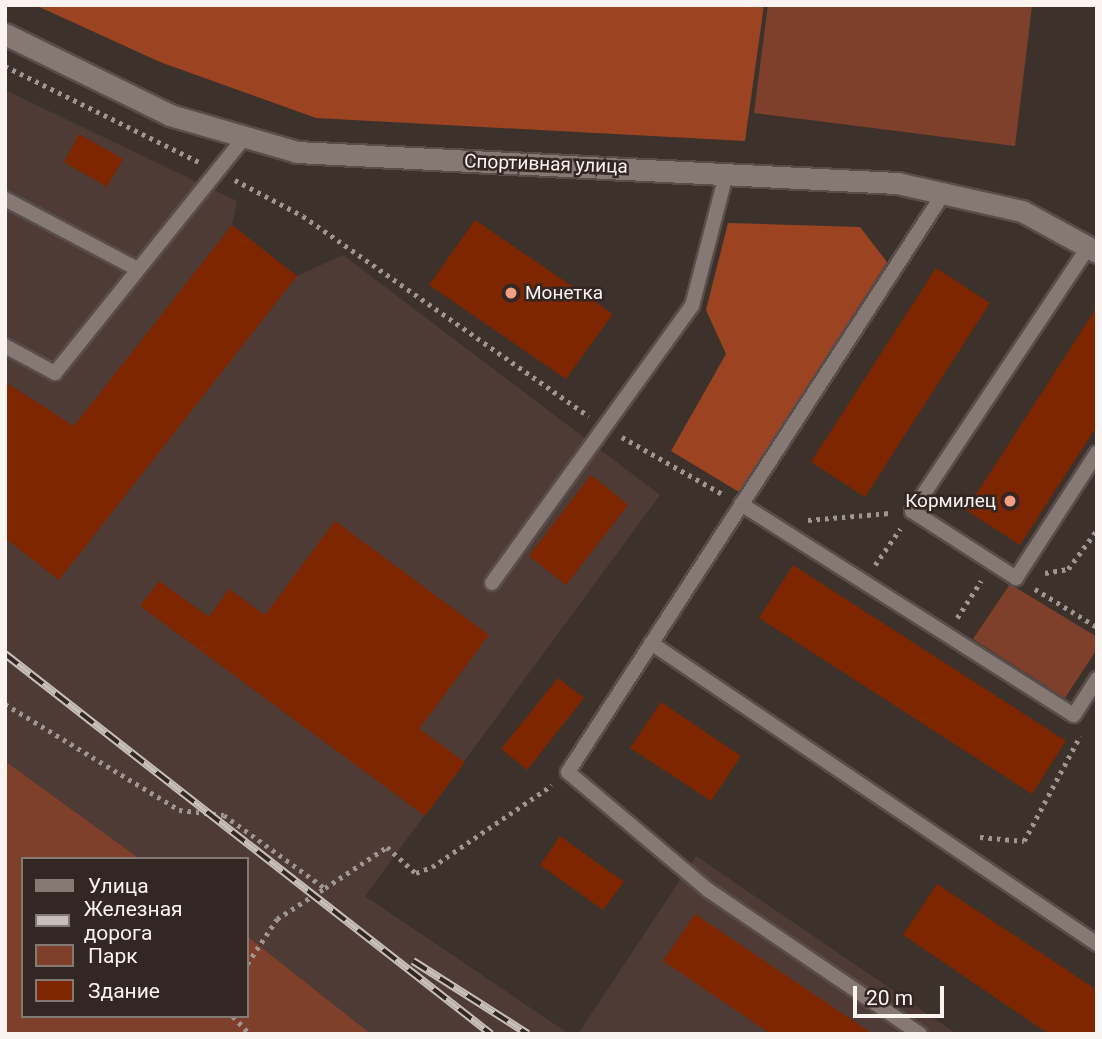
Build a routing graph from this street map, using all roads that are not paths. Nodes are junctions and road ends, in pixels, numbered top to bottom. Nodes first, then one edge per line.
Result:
1 (5, 34) edge
2 (243, 139) junction
3 (727, 171) junction
4 (945, 191) junction
5 (5, 199) edge
6 (1093, 249) edge
7 (137, 269) junction
8 (5, 346) edge
9 (1097, 453) edge
10 (741, 504) junction
11 (492, 583) dead end
12 (651, 643) junction
13 (1097, 679) edge
14 (1097, 944) edge
15 (920, 1034) edge

1 - 2 street, Спортивная улица
2 - 3 street, Спортивная улица
2 - 7 lane
3 - 4 street, Спортивная улица
3 - 11 lane
4 - 6 street, Спортивная улица
4 - 10 lane
5 - 7 lane
6 - 9 lane
7 - 8 lane
10 - 12 lane
10 - 13 lane
12 - 14 lane
12 - 15 lane

